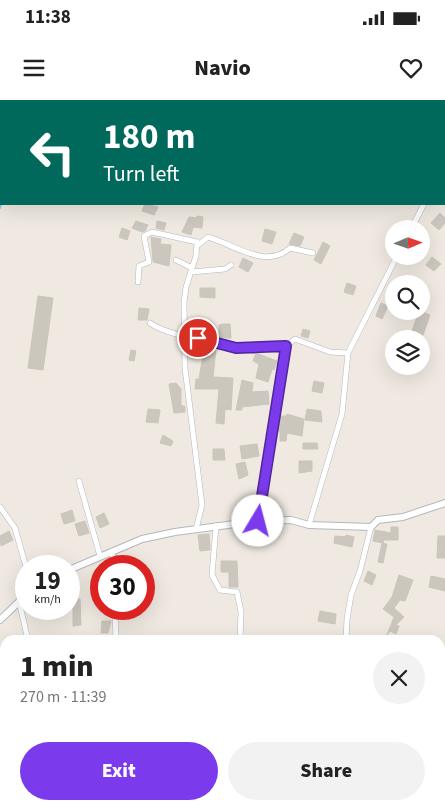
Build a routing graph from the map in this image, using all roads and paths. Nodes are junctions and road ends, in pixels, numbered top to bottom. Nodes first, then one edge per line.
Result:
1 (423, 205) edge
2 (416, 220) edge
3 (198, 245) junction
4 (313, 252) dead end
5 (176, 260) dead end
6 (231, 265) dead end
7 (393, 265) edge
8 (192, 270) junction
9 (138, 282) dead end
10 (150, 323) dead end
11 (185, 335) junction
12 (286, 346) junction
13 (348, 353) junction
14 (80, 481) dead end
15 (445, 503) edge
16 (0, 507) edge
17 (258, 521) junction
18 (309, 525) junction
19 (216, 526) junction
20 (371, 527) junction
21 (196, 529) junction
22 (112, 551) junction
23 (23, 555) edge
24 (100, 555) edge
25 (102, 555) edge
26 (112, 555) edge
27 (15, 605) edge
28 (0, 620) edge
29 (23, 620) edge
30 (115, 620) edge
31 (27, 635) edge
32 (116, 635) edge
33 (240, 635) edge
34 (346, 635) edge

1 - 2 street
3 - 4 street
3 - 8 street
3 - 9 street
5 - 8 street
6 - 8 street
7 - 13 street
8 - 11 street
10 - 11 street
11 - 12 street
11 - 21 street
12 - 13 street
12 - 17 street
13 - 18 street
14 - 24 street
15 - 20 street
16 - 23 street
17 - 18 street
17 - 19 street
18 - 20 street
19 - 21 street
19 - 33 street
20 - 34 street
21 - 22 street
22 - 25 street
22 - 26 street
27 - 28 street
29 - 31 street
30 - 32 street

